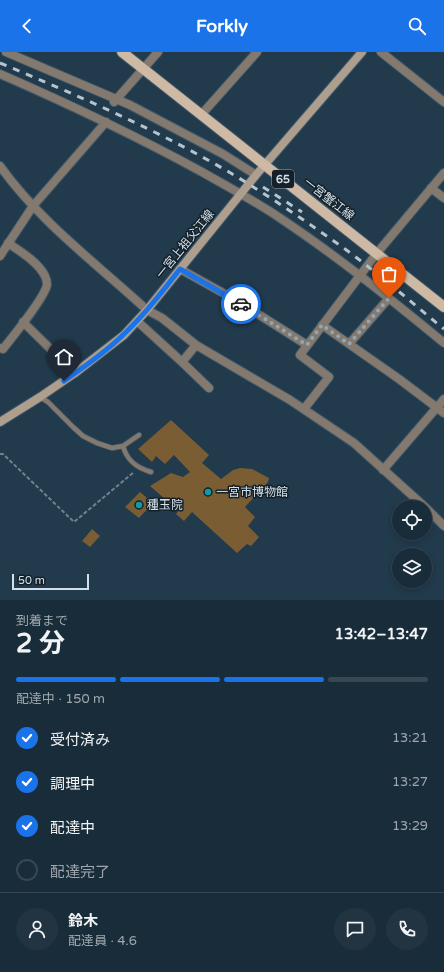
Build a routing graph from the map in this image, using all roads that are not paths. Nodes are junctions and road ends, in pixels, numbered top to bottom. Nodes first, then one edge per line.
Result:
1 (6, 52) edge
2 (122, 52) edge
3 (158, 52) edge
4 (257, 52) edge
5 (362, 52) edge
6 (381, 52) edge
7 (143, 69) junction
8 (0, 74) edge
9 (116, 100) junction
10 (444, 102) edge
11 (201, 115) junction
12 (106, 122) junction
13 (265, 165) junction
14 (0, 166) edge
15 (444, 173) edge
16 (256, 175) junction
17 (431, 188) junction
18 (241, 194) junction
19 (444, 198) edge
20 (33, 206) junction
21 (8, 243) junction
22 (377, 253) junction
23 (0, 256) edge
24 (180, 269) junction
25 (361, 276) junction
26 (389, 298) junction
27 (444, 307) edge
28 (148, 310) junction
29 (137, 321) junction
30 (23, 322) junction
31 (322, 325) junction
32 (444, 343) edge
33 (349, 344) junction
34 (196, 345) junction
35 (307, 345) junction
36 (0, 348) edge
37 (182, 362) junction
38 (75, 373) junction
39 (209, 388) dead end
40 (40, 398) junction
41 (444, 399) edge
42 (437, 407) junction
43 (304, 409) junction
44 (444, 413) edge
45 (0, 422) edge
46 (139, 435) dead end
47 (123, 446) junction
48 (383, 470) junction
49 (151, 472) dead end
50 (417, 500) edge
51 (432, 514) edge
52 (444, 526) edge

1 - 9 street
2 - 7 main road, 一宮蟹江線 / 65
3 - 7 street
4 - 11 street
5 - 13 main road, 一宮上祖父江線
6 - 10 street
7 - 9 street
7 - 11 main road, 一宮蟹江線 / 65
8 - 12 street
9 - 16 street
11 - 13 main road, 一宮蟹江線 / 65
12 - 18 street
12 - 20 street
13 - 16 main road, 一宮上祖父江線
13 - 22 main road, 一宮蟹江線 / 65
14 - 20 street
15 - 17 street
16 - 18 main road, 一宮上祖父江線
17 - 19 street
17 - 22 street
18 - 24 main road, 一宮上祖父江線
18 - 25 street
20 - 21 street
20 - 28 street
21 - 23 street
21 - 30 street
22 - 25 street
22 - 27 main road, 一宮蟹江線 / 65
24 - 28 main road, 一宮上祖父江線
24 - 35 street
25 - 26 street
25 - 31 street
26 - 32 street
26 - 33 street
28 - 29 main road, 一宮上祖父江線
28 - 34 street
29 - 37 street
29 - 38 main road, 一宮上祖父江線
30 - 36 street
30 - 38 street
31 - 33 street
31 - 35 street
33 - 42 street
34 - 37 street
34 - 43 street
35 - 43 street
37 - 39 street
38 - 40 main road, 一宮上祖父江線
40 - 45 main road, 一宮上祖父江線
40 - 47 lane
41 - 42 street
42 - 44 street
42 - 48 street
43 - 48 street
46 - 47 lane
47 - 49 lane
48 - 50 street
51 - 52 street

